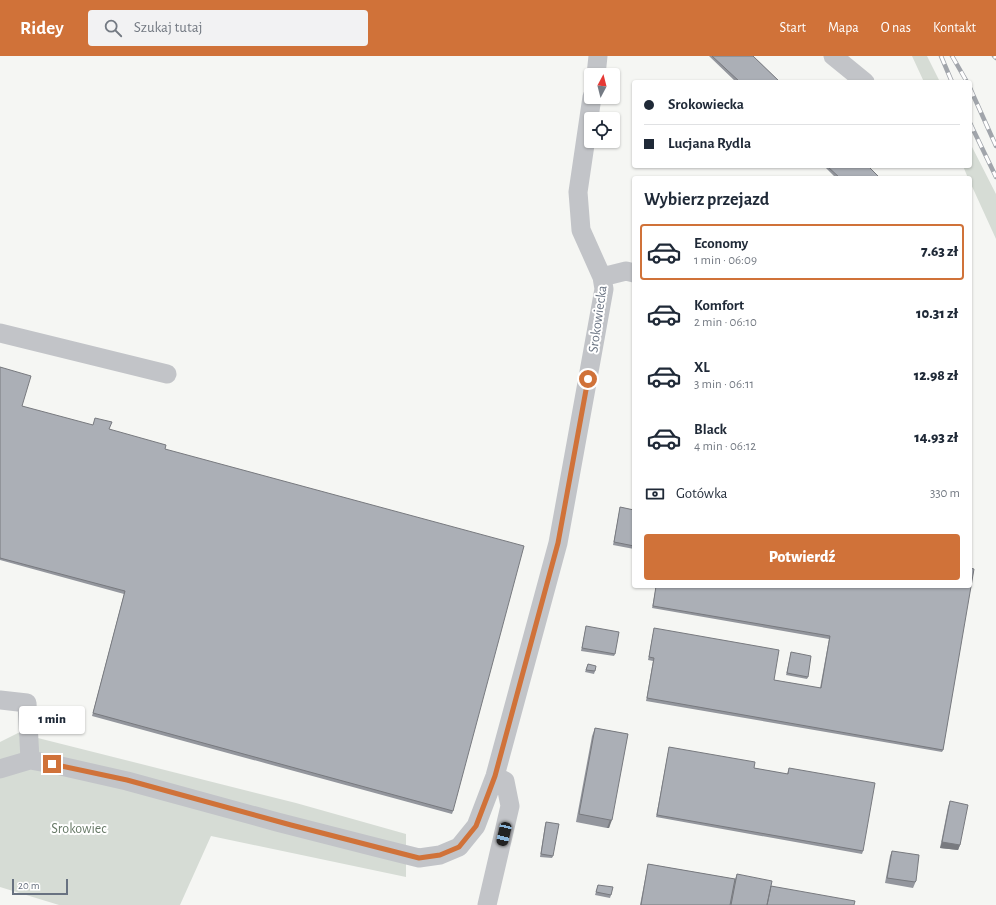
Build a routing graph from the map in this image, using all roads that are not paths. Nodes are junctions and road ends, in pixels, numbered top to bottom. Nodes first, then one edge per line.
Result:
1 (598, 56) edge
2 (833, 56) edge
3 (597, 68) edge
4 (862, 80) edge
5 (591, 104) edge
6 (632, 272) edge
7 (602, 277) junction
8 (0, 333) edge
9 (167, 374) dead end
10 (0, 700) edge
11 (30, 760) junction
12 (0, 769) edge
13 (495, 776) junction
14 (487, 905) edge

1 - 3 street
2 - 4 street
5 - 7 street, Srokowiecka
6 - 7 street
7 - 13 street, Srokowiecka
8 - 9 street
10 - 11 street
11 - 12 street
11 - 13 street, Srokowiecka
13 - 14 street

